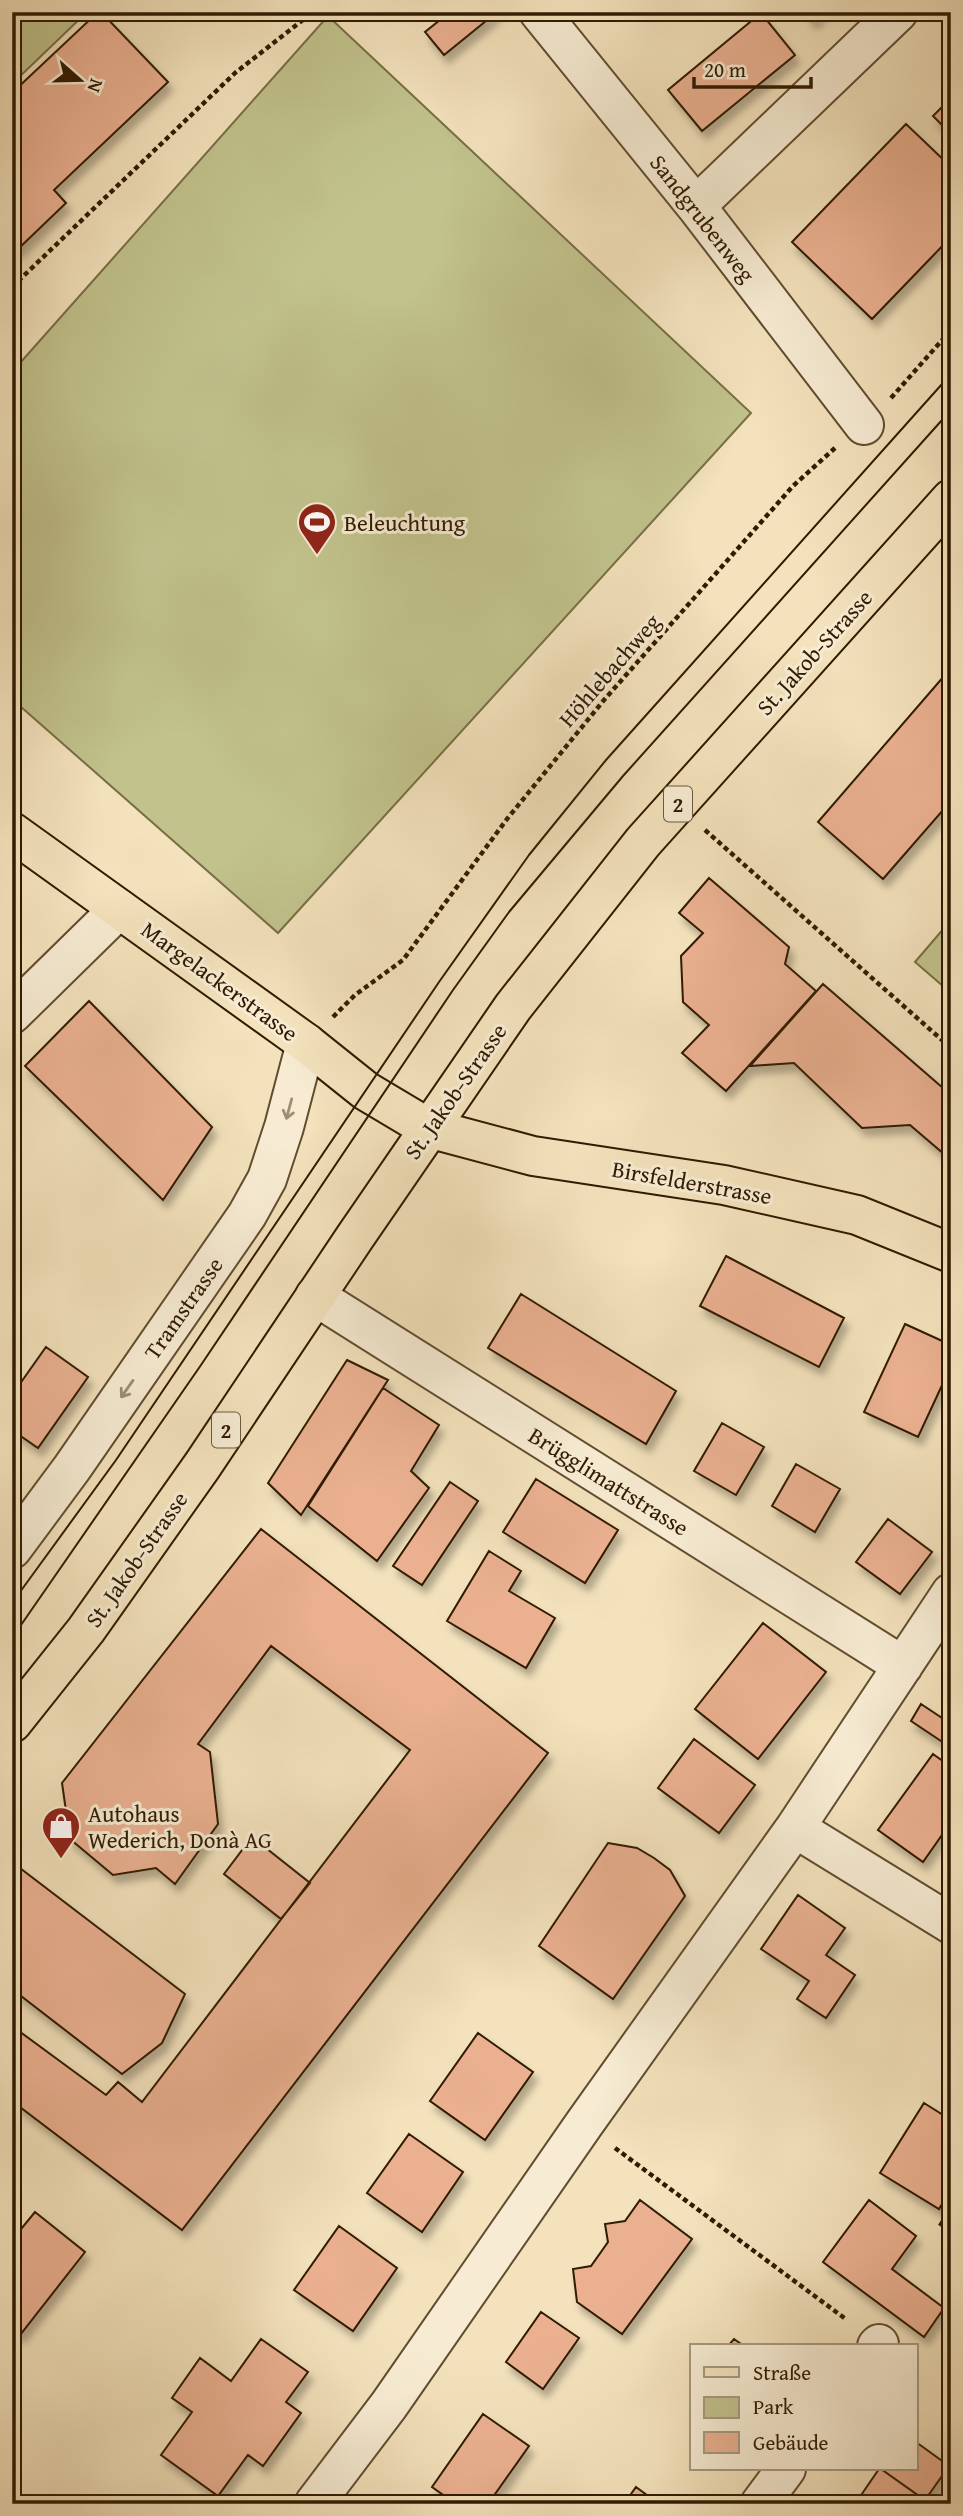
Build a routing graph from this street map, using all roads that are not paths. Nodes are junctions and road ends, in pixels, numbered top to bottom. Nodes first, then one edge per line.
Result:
1 (539, 12) edge
2 (898, 12) edge
3 (695, 206) junction
4 (864, 425) road end
5 (951, 499) edge
6 (12, 832) edge
7 (119, 909) junction
8 (12, 1014) edge
9 (306, 1043) junction
10 (428, 1128) junction
11 (951, 1253) edge
12 (315, 1296) junction
13 (12, 1549) edge
14 (951, 1593) edge
15 (903, 1666) junction
16 (12, 1723) edge
17 (795, 1828) junction
18 (951, 1924) edge
19 (785, 2470) edge
20 (314, 2504) edge
21 (760, 2504) edge

1 - 3 street, Sandgrubenweg
2 - 3 street
3 - 4 street, Sandgrubenweg
5 - 10 main road, St. Jakob-Strasse / 2
6 - 7 main road, Margelackerstrasse
7 - 8 street
7 - 9 main road, Margelackerstrasse
9 - 10 main road, Margelackerstrasse
9 -> 13 street, Tramstrasse
10 - 11 main road, Birsfelderstrasse
10 - 12 main road, St. Jakob-Strasse / 2
12 - 15 street, Brügglimattstrasse
12 - 16 main road, St. Jakob-Strasse / 2
14 - 15 street
15 - 17 street
17 - 18 street
17 - 20 street
19 - 21 street

